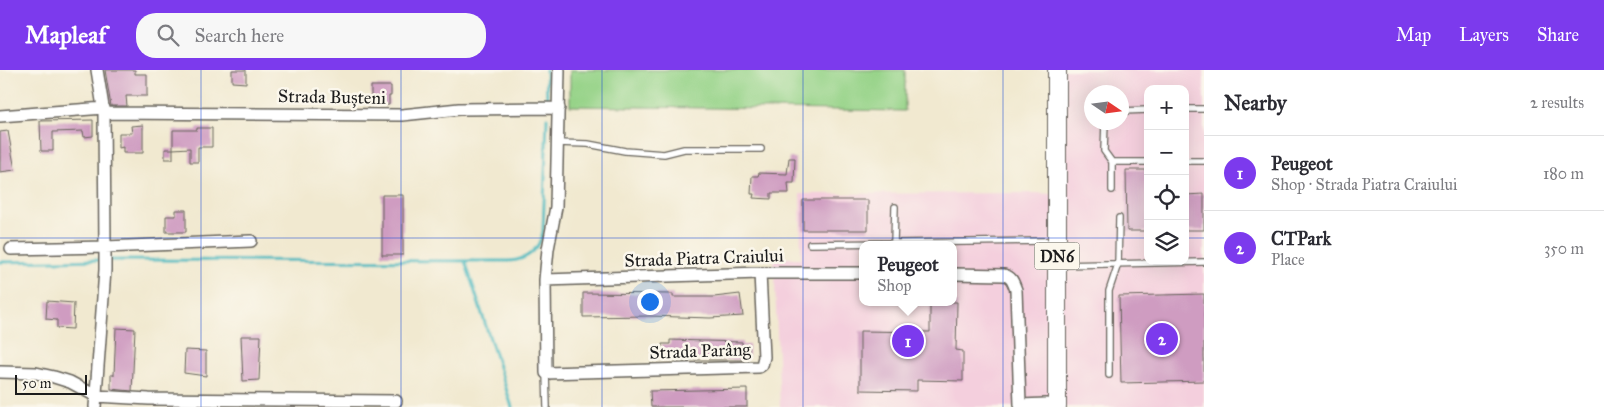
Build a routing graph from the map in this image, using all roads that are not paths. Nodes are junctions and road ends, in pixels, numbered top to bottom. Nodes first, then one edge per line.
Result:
1 (97, 70) edge
2 (560, 70) edge
3 (1045, 70) edge
4 (1057, 70) edge
5 (558, 108) junction
6 (1189, 109) edge
7 (1204, 109) edge
8 (104, 110) junction
9 (1144, 110) edge
10 (1129, 111) edge
11 (0, 116) edge
12 (1105, 130) edge
13 (557, 143) junction
14 (762, 149) dead end
15 (1189, 161) edge
16 (1204, 161) edge
17 (1112, 162) junction
18 (1144, 162) edge
19 (1112, 190) dead end
20 (895, 207) dead end
21 (1119, 218) dead end
22 (251, 241) dead end
23 (894, 241) edge
24 (1046, 242) junction
25 (859, 243) edge
26 (957, 243) edge
27 (810, 244) dead end
28 (11, 248) dead end
29 (105, 248) junction
30 (1204, 262) edge
31 (1118, 264) junction
32 (1057, 265) junction
33 (760, 273) junction
34 (859, 273) edge
35 (957, 274) edge
36 (546, 280) junction
37 (0, 372) edge
38 (546, 373) junction
39 (1109, 375) dead end
40 (96, 401) edge
41 (396, 401) dead end
42 (1050, 406) edge
43 (547, 407) edge

1 - 8 street
2 - 5 street
3 - 24 highway, DN6
4 - 32 highway, DN6
5 - 8 street, Strada Bușteni
5 - 13 street
6 - 7 lane
8 - 11 street, Strada Bușteni
8 - 29 street
9 - 10 lane
12 - 17 lane
13 - 14 lane
13 - 36 street
15 - 16 lane
17 - 18 lane
17 - 19 lane
20 - 23 lane
21 - 31 lane
22 - 29 street
24 - 26 lane
24 - 42 highway, DN6
25 - 27 lane
28 - 29 street
29 - 40 street
30 - 31 lane
31 - 32 lane
31 - 39 lane
32 - 42 highway, DN6
33 - 34 street, Strada Piatra Craiului
33 - 36 street, Strada Piatra Craiului
33 - 38 street, Strada Parâng
35 - 42 street
36 - 38 street
37 - 40 street
38 - 43 lane
40 - 41 street

